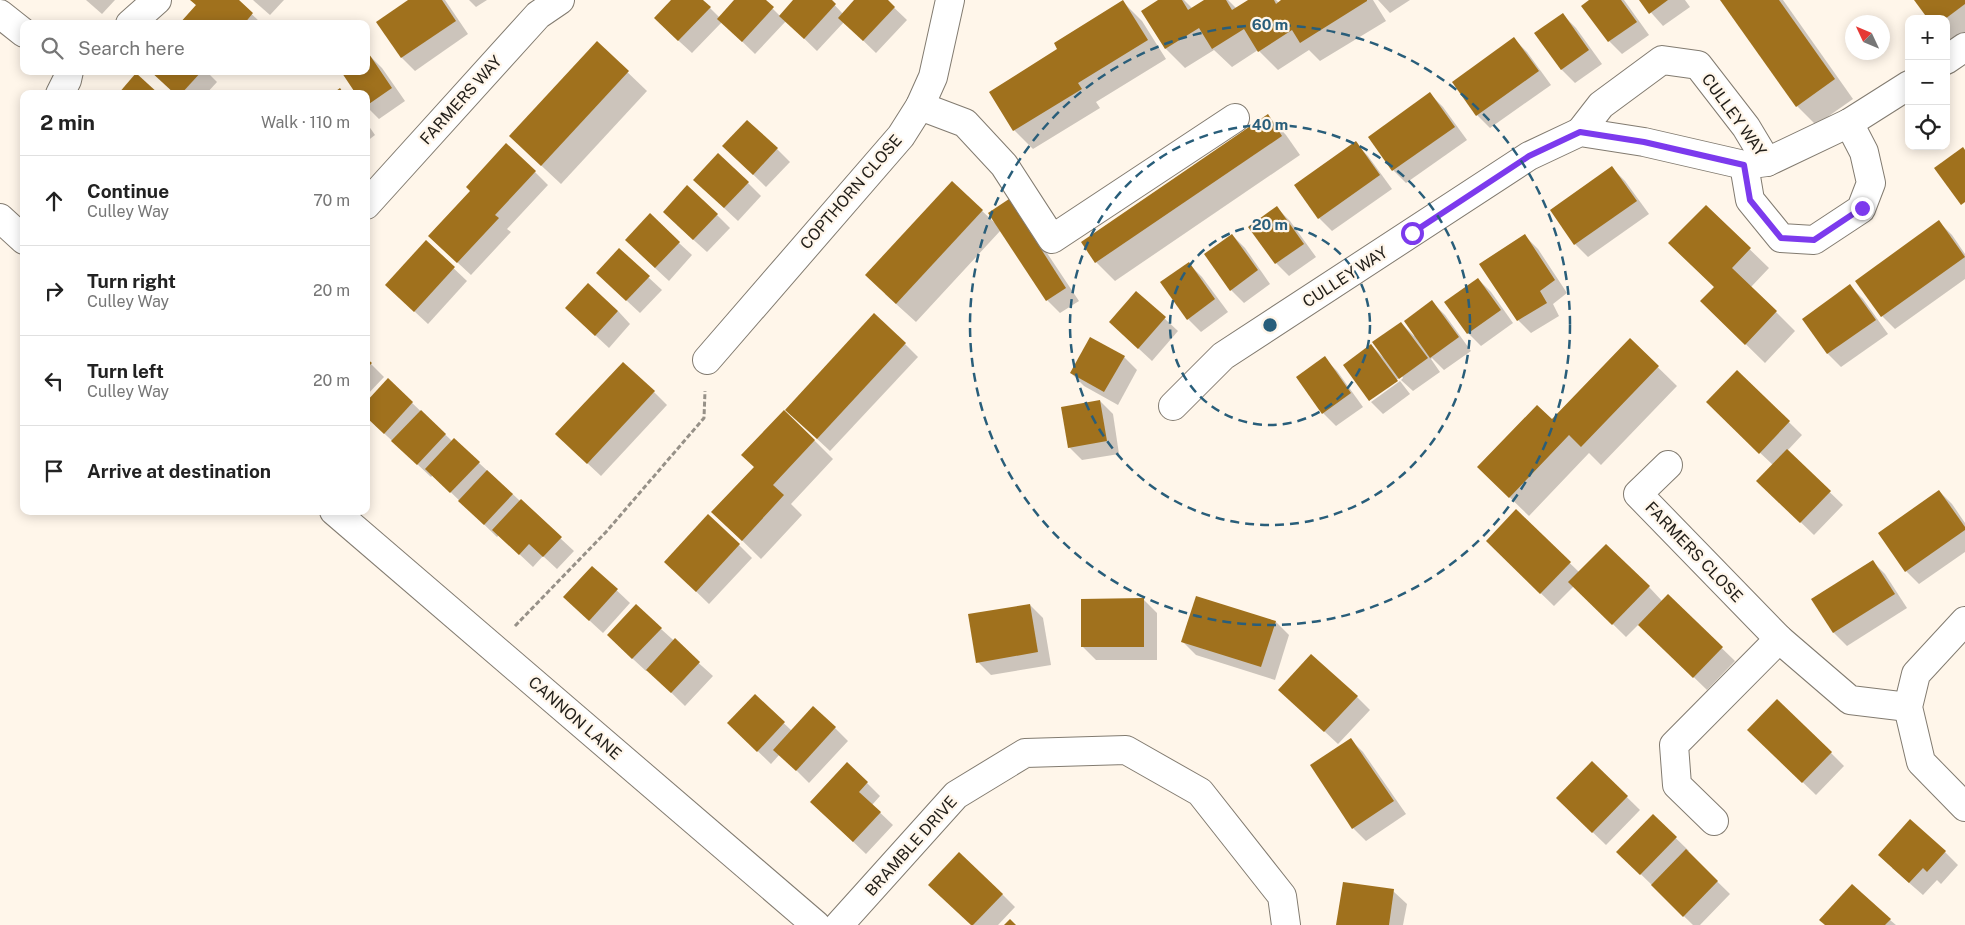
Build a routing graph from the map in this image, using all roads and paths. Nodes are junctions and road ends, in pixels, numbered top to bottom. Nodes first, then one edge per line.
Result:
1 (157, 0) edge
2 (560, 0) edge
3 (950, 0) edge
4 (0, 14) edge
5 (134, 20) edge
6 (20, 30) edge
7 (1965, 47) edge
8 (1950, 57) edge
9 (68, 75) edge
10 (1905, 88) edge
11 (62, 90) edge
12 (920, 106) junction
13 (1235, 118) dead end
14 (1849, 124) junction
15 (1580, 132) junction
16 (1756, 164) junction
17 (370, 201) edge
18 (0, 218) edge
19 (20, 236) edge
20 (707, 360) joint
21 (1173, 406) dead end
22 (1668, 466) dead end
23 (339, 515) edge
24 (1965, 621) edge
25 (1779, 639) junction
26 (494, 648) junction
27 (1908, 707) junction
28 (1965, 807) edge
29 (1714, 821) dead end
30 (816, 925) edge
31 (839, 925) edge
32 (1286, 925) edge

1 - 5 street
2 - 17 street, FARMERS WAY
3 - 12 street, COPTHORN CLOSE
4 - 6 street
7 - 8 street
9 - 11 street
10 - 14 street, CULLEY WAY
12 - 13 street
12 - 20 street, COPTHORN CLOSE
14 - 16 street, CULLEY WAY
14 - 16 street, CULLEY WAY
15 - 16 street, CULLEY WAY
15 - 16 street, CULLEY WAY
15 - 21 street, CULLEY WAY
18 - 19 street
20 - 26 path
22 - 25 street, FARMERS CLOSE
23 - 26 street, CANNON LANE
24 - 27 street
25 - 27 street, FARMERS CLOSE
25 - 29 street
26 - 30 street, CANNON LANE
27 - 28 street
31 - 32 street, BRAMBLE DRIVE

